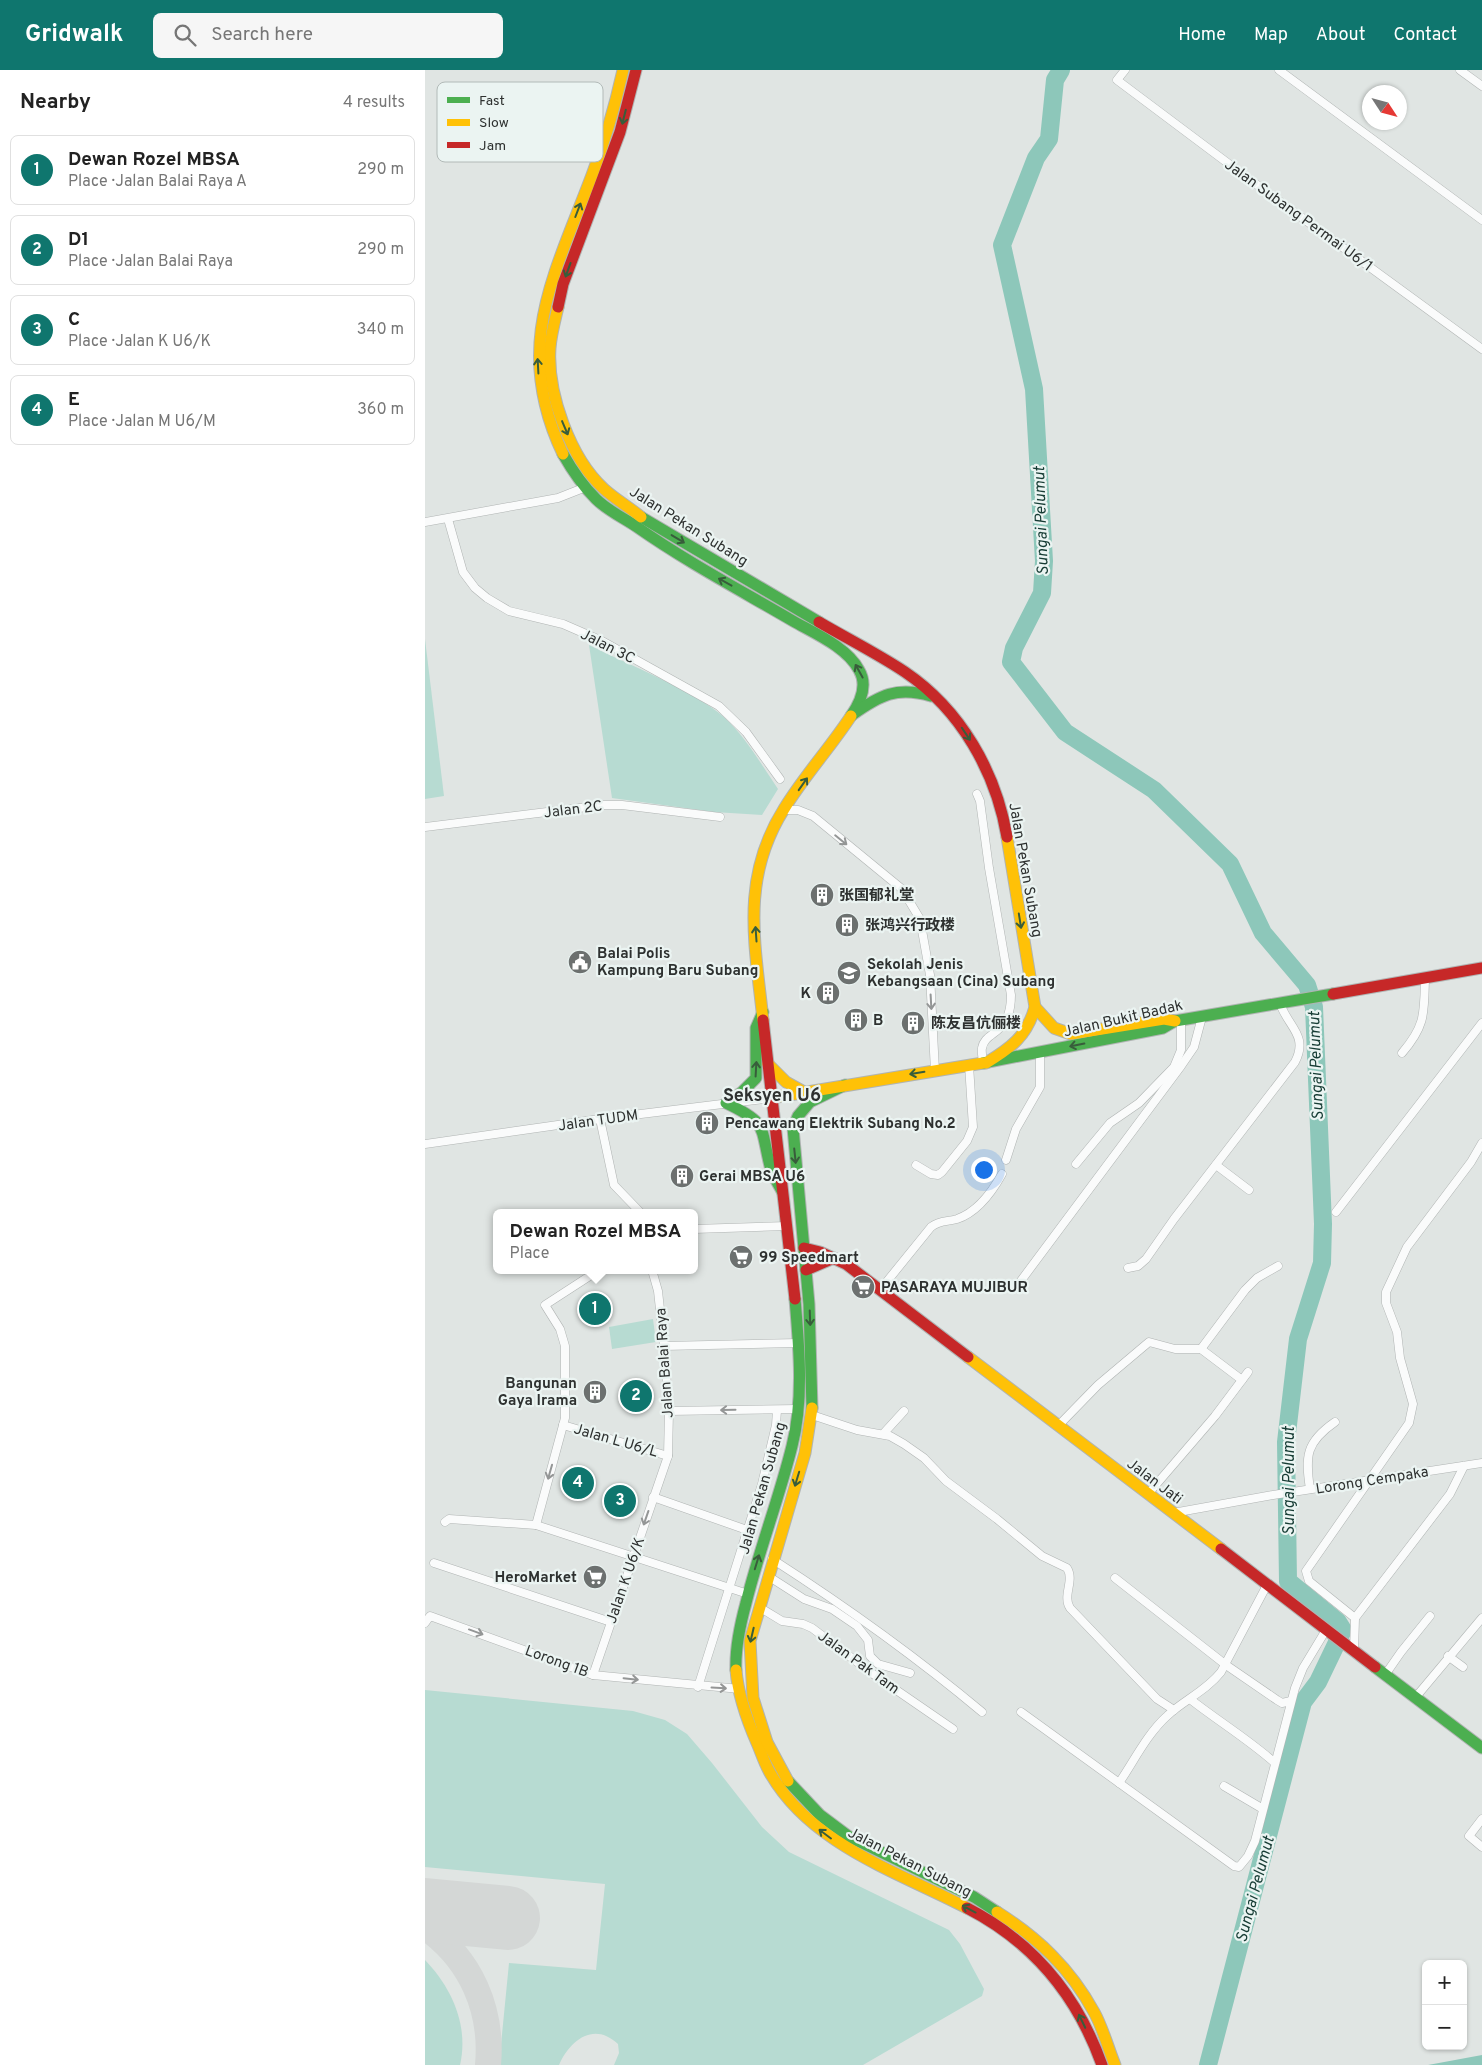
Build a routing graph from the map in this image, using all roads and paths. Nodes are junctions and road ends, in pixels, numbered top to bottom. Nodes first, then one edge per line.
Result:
1 (623, 70) edge
2 (636, 70) edge
3 (1125, 70) edge
4 (1279, 70) edge
5 (1460, 70) edge
6 (1482, 86) edge
7 (603, 144) edge
8 (596, 162) edge
9 (1482, 220) edge
10 (1482, 349) edge
11 (586, 487) junction
12 (448, 519) junction
13 (425, 522) edge
14 (934, 697) junction
15 (851, 716) junction
16 (779, 779) dead end
17 (977, 794) dead end
18 (784, 810) junction
19 (720, 817) dead end
20 (425, 827) edge
21 (1482, 968) edge
22 (1425, 977) junction
23 (1280, 1002) junction
24 (1035, 1007) junction
25 (763, 1012) junction
26 (1202, 1016) junction
27 (1178, 1021) junction
28 (1482, 1023) edge
29 (1040, 1052) junction
30 (1402, 1053) dead end
31 (984, 1063) junction
32 (768, 1064) junction
33 (969, 1065) junction
34 (935, 1070) junction
35 (845, 1085) junction
36 (804, 1092) junction
37 (771, 1098) junction
38 (726, 1103) junction
39 (601, 1118) junction
40 (1482, 1143) edge
41 (425, 1144) edge
42 (1006, 1160) dead end
43 (1076, 1164) dead end
44 (916, 1165) dead end
45 (1216, 1165) junction
46 (1002, 1174) dead end
47 (1249, 1190) dead end
48 (785, 1196) junction
49 (637, 1209) edge
50 (1336, 1212) dead end
51 (788, 1226) junction
52 (698, 1229) edge
53 (804, 1248) junction
54 (834, 1258) junction
55 (1278, 1266) dead end
56 (1129, 1268) dead end
57 (806, 1270) junction
58 (593, 1274) edge
59 (653, 1274) edge
60 (1017, 1286) dead end
61 (880, 1290) junction
62 (798, 1343) junction
63 (665, 1346) junction
64 (1201, 1349) junction
65 (1248, 1372) dead end
66 (1242, 1380) junction
67 (798, 1409) junction
68 (777, 1410) junction
69 (669, 1411) junction
70 (904, 1411) dead end
71 (812, 1415) junction
72 (1335, 1422) dead end
73 (563, 1425) junction
74 (1058, 1426) junction
75 (883, 1434) junction
76 (668, 1456) junction
77 (1482, 1463) edge
78 (1464, 1466) junction
79 (1370, 1480) junction
80 (1310, 1489) junction
81 (1149, 1494) junction
82 (653, 1498) junction
83 (1173, 1513) junction
84 (445, 1522) dead end
85 (536, 1525) junction
86 (747, 1530) junction
87 (633, 1557) junction
88 (773, 1559) junction
89 (434, 1563) dead end
90 (768, 1576) junction
91 (1115, 1578) dead end
92 (1267, 1585) junction
93 (729, 1588) junction
94 (747, 1594) junction
95 (759, 1607) junction
96 (1430, 1616) dead end
97 (1355, 1618) junction
98 (1482, 1618) edge
99 (611, 1622) junction
100 (425, 1623) edge
101 (1328, 1632) junction
102 (1354, 1652) junction
103 (1448, 1656) junction
104 (1225, 1664) junction
105 (1463, 1667) dead end
106 (910, 1673) dead end
107 (593, 1675) junction
108 (1385, 1675) junction
109 (698, 1687) junction
110 (740, 1689) junction
111 (1415, 1698) junction
112 (1189, 1699) junction
113 (1291, 1701) junction
114 (1174, 1710) junction
115 (982, 1712) dead end
116 (1021, 1712) dead end
117 (953, 1729) dead end
118 (1482, 1748) edge
119 (1275, 1763) junction
120 (1119, 1783) junction
121 (1224, 1786) dead end
122 (1263, 1809) junction
123 (1482, 1819) edge
124 (1482, 1847) edge
125 (1102, 2065) edge
126 (1115, 2065) edge

7 -> 1 main road, Jalan Pekan Subang
2 -> 14 main road, Jalan Pekan Subang
3 - 10 street, Jalan Subang Permai U6/1
4 - 9 street
5 - 6 street
11 -> 8 main road, Jalan Pekan Subang
11 - 12 street
15 -> 11 main road, Jalan Pekan Subang
12 - 13 street
12 - 16 street, Jalan 3C
14 - 15 main road, Jalan Pekan Subang
14 -> 24 main road, Jalan Pekan Subang
18 -> 15 main road, Jalan Pekan Subang
17 - 31 street
25 -> 18 main road, Jalan Pekan Subang
18 -> 34 street
19 - 20 street, Jalan 2C
21 - 22 main road, Jalan Bukit Badak
22 - 23 main road, Jalan Bukit Badak
22 - 30 street
23 - 26 main road, Jalan Bukit Badak
23 - 45 street
24 - 27 main road
24 - 31 main road, Jalan Pekan Subang
25 - 32 main road, Jalan Pekan Subang
38 -> 25 main road
26 - 27 main road, Jalan Bukit Badak
26 - 60 street
27 -> 29 main road, Jalan Bukit Badak
27 - 43 street
28 - 50 street
29 - 31 main road, Jalan Bukit Badak
29 - 42 street
31 - 33 main road, Jalan Bukit Badak
32 - 36 main road
32 - 37 main road, Jalan Pekan Subang
33 - 34 main road, Jalan Bukit Badak
33 - 44 street
34 -> 35 main road, Jalan Bukit Badak
35 - 36 main road, Jalan Bukit Badak
35 -> 53 main road, Jalan Pekan Subang
36 - 37 main road, Jalan Bukit Badak
37 - 38 street, Jalan TUDM
37 - 48 main road, Jalan Pekan Subang
38 - 39 street, Jalan TUDM
38 - 48 main road
39 - 41 street, Jalan TUDM
39 - 49 street
40 - 79 street
45 - 47 street
45 - 56 street
46 - 61 street
48 - 51 main road, Jalan Pekan Subang
51 - 52 street
51 - 62 main road, Jalan Pekan Subang
53 - 54 main road, Jalan Jati
53 - 57 main road, Jalan Pekan Subang
54 - 57 main road
54 - 61 main road, Jalan Jati
55 - 64 street
57 -> 71 main road, Jalan Pekan Subang
58 - 73 street
59 - 63 street, Jalan Balai Raya
61 - 74 main road, Jalan Jati
62 - 63 street
62 - 67 main road, Jalan Pekan Subang
63 - 69 street, Jalan Balai Raya
64 - 66 street
64 - 74 street
65 - 66 street
66 - 81 street
67 - 68 street
94 -> 67 main road, Jalan Pekan Subang
68 -> 69 street
68 - 86 street
69 - 76 street, Jalan Balai Raya
70 - 75 street
71 - 75 street
71 -> 88 main road, Jalan Pekan Subang
72 - 80 street
73 - 76 street, Jalan L U6/L
73 -> 85 street
74 - 81 main road, Jalan Jati
75 - 114 street
76 - 82 street, Jalan K U6/K
77 - 78 street, Lorong Cempaka
78 - 79 street, Lorong Cempaka
78 - 97 street
79 - 80 street, Lorong Cempaka
79 - 97 street
80 - 83 street, Lorong Cempaka
81 - 83 main road, Jalan Jati
82 - 86 street
82 -> 87 street, Jalan K U6/K
83 - 92 main road, Jalan Jati
84 - 85 street
85 - 87 street
86 - 93 street
87 - 93 street
87 - 99 street, Jalan K U6/K
88 - 90 main road, Jalan Pekan Subang
88 - 115 street
89 - 99 street
90 - 95 main road, Jalan Pekan Subang
90 - 106 street
91 - 104 street
92 - 101 main road, Jalan Jati
92 - 104 street
93 - 94 street
93 - 109 street
94 - 110 main road, Jalan Pekan Subang
95 - 117 street, Jalan Pak Tam
95 -> 126 main road, Jalan Pekan Subang
96 - 108 street
97 - 102 street
98 - 103 street
99 - 107 street, Jalan K U6/K
100 -> 107 street, Lorong 1B
101 - 102 main road, Jalan Jati
101 - 113 street
102 - 108 main road, Jalan Jati
103 - 105 street
103 - 111 street
104 - 112 street
104 - 113 street
107 -> 109 street, Lorong 1B
108 - 111 main road, Jalan Jati
109 -> 110 street, Lorong 1B
125 -> 110 main road, Jalan Pekan Subang
111 - 118 main road, Jalan Jati
112 - 114 street
112 - 119 street
113 - 119 street
114 - 120 street
116 - 120 street
119 - 122 street
120 - 122 street
121 - 122 street
123 - 124 street

